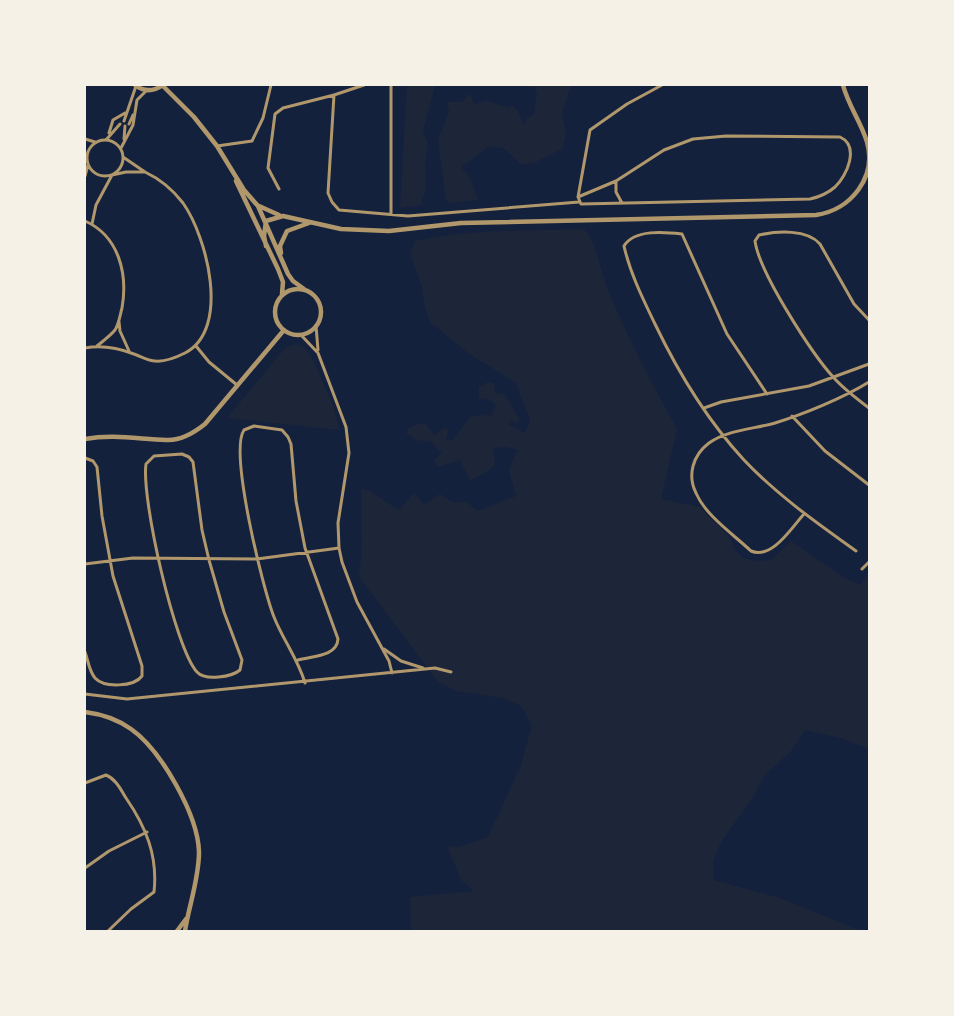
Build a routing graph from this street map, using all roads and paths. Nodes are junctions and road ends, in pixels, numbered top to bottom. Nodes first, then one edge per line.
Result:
1 (162, 85) edge
2 (271, 85) edge
3 (364, 85) edge
4 (391, 85) edge
5 (662, 85) edge
6 (842, 85) edge
7 (135, 86) edge
8 (146, 91) junction
9 (334, 94) junction
10 (126, 113) junction
11 (134, 114) junction
12 (124, 121) dead end
13 (120, 124) dead end
14 (109, 133) junction
15 (85, 139) edge
16 (106, 140) junction
17 (124, 140) junction
18 (96, 142) junction
19 (217, 146) junction
20 (121, 149) junction
21 (86, 156) edge
22 (123, 157) junction
23 (89, 164) junction
24 (230, 167) junction
25 (145, 172) junction
26 (112, 175) junction
27 (85, 176) edge
28 (616, 181) junction
29 (279, 189) dead end
30 (578, 196) junction
31 (579, 202) junction
32 (622, 203) junction
33 (258, 206) junction
34 (391, 215) junction
35 (283, 216) junction
36 (85, 222) edge
37 (266, 222) junction
38 (311, 222) junction
39 (92, 225) junction
40 (266, 246) junction
41 (283, 261) junction
42 (304, 289) junction
43 (282, 294) junction
44 (869, 320) edge
45 (119, 322) junction
46 (316, 326) junction
47 (284, 330) junction
48 (301, 334) junction
49 (97, 346) junction
50 (196, 346) junction
51 (85, 348) edge
52 (129, 352) junction
53 (318, 353) junction
54 (869, 364) edge
55 (833, 377) junction
56 (869, 382) edge
57 (237, 385) junction
58 (849, 392) junction
59 (767, 394) junction
60 (704, 408) junction
61 (869, 408) edge
62 (792, 416) junction
63 (725, 436) junction
64 (85, 440) edge
65 (85, 458) edge
66 (869, 485) edge
67 (804, 514) junction
68 (340, 548) junction
69 (856, 551) dead end
70 (307, 554) junction
71 (157, 558) junction
72 (258, 559) junction
73 (209, 560) junction
74 (110, 561) junction
75 (869, 562) edge
76 (85, 564) edge
77 (862, 569) dead end
78 (381, 646) junction
79 (85, 652) edge
80 (298, 660) junction
81 (426, 669) junction
82 (451, 672) dead end
83 (392, 673) junction
84 (305, 683) junction
85 (85, 694) edge
86 (85, 712) edge
87 (85, 784) edge
88 (147, 832) junction
89 (85, 868) edge
90 (186, 918) junction
91 (108, 931) edge
92 (177, 931) edge
93 (185, 931) edge

1 - 8 street
1 - 19 street
2 - 19 street
3 - 9 street
4 - 34 street
5 - 30 street
6 - 38 street
7 - 8 street
7 - 10 street
8 - 11 street
9 - 29 street
9 - 34 street
10 - 12 street
10 - 14 street
11 - 17 street
11 - 17 street
13 - 14 street
14 - 16 street
15 - 18 street
16 - 18 street
16 - 20 street
17 - 20 street
18 - 21 street
19 - 24 street
20 - 22 street
21 - 23 street
22 - 25 street
22 - 26 street
23 - 26 street
23 - 27 street
24 - 33 street
24 - 40 street
25 - 26 street
25 - 50 street
26 - 39 street
28 - 30 street
28 - 32 street
28 - 32 street
30 - 31 street
31 - 32 street
31 - 34 street
33 - 35 street
33 - 37 street
35 - 37 street
35 - 38 street
36 - 39 street
37 - 40 street
37 - 41 street
38 - 41 street
39 - 45 street
40 - 43 street
41 - 42 street
42 - 43 street
42 - 46 street
43 - 47 street
44 - 55 street
45 - 49 street
45 - 52 street
46 - 48 street
46 - 53 street
47 - 48 street
47 - 57 street
48 - 53 street
49 - 51 street
49 - 52 street
50 - 52 street
50 - 57 street
53 - 68 street
54 - 55 street
55 - 58 street
55 - 59 street
56 - 58 street
57 - 64 street
58 - 61 street
58 - 62 street
59 - 60 street
59 - 60 street
60 - 63 street
62 - 63 street
62 - 66 street
63 - 67 street
63 - 67 street
65 - 74 street
67 - 69 street
68 - 70 street
68 - 78 street
70 - 72 street
70 - 72 street
70 - 80 street
71 - 73 street
71 - 73 street
71 - 73 street
71 - 74 street
72 - 73 street
72 - 80 street
74 - 76 street
74 - 79 street
75 - 77 street
78 - 81 street
78 - 83 street
80 - 84 street
81 - 82 street
81 - 83 street
83 - 84 street
84 - 85 street
86 - 90 street
87 - 88 street
88 - 89 street
88 - 91 street
90 - 92 street
90 - 93 street

